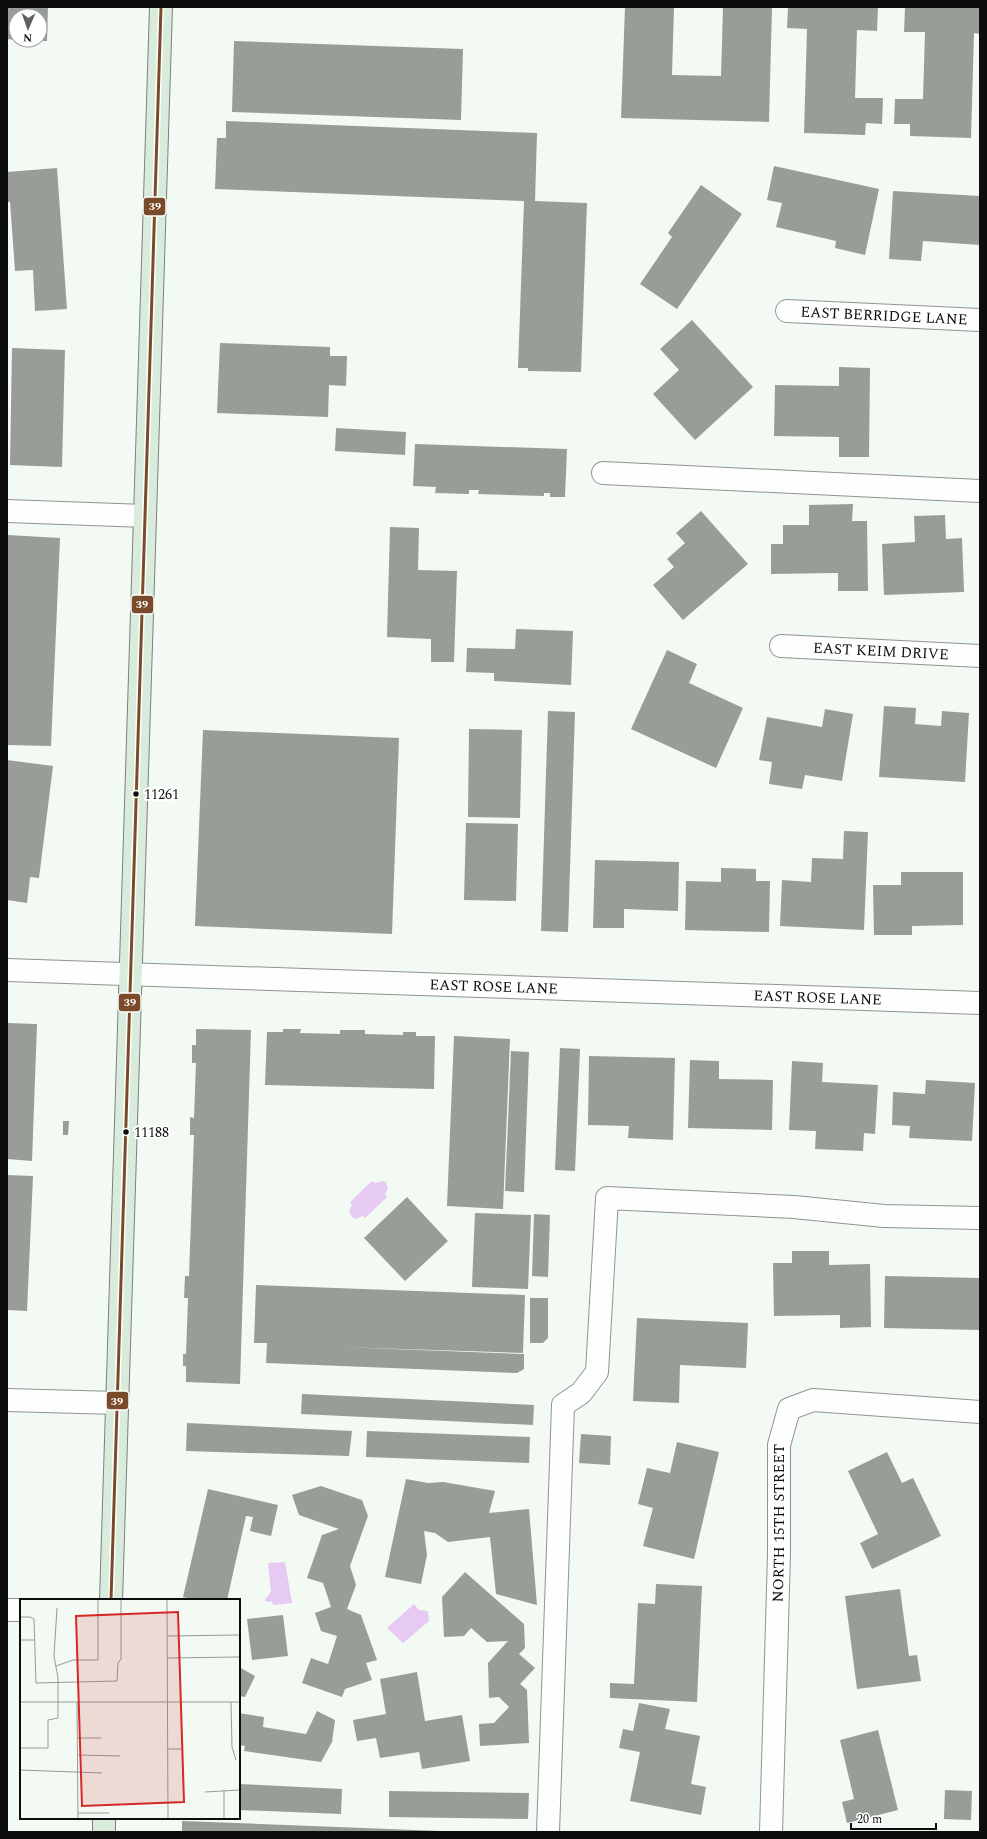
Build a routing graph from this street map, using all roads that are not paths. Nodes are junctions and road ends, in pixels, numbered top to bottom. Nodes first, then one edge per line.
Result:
1 (160, 7) edge
2 (787, 311) dead end
3 (980, 320) edge
4 (603, 473) dead end
5 (980, 491) edge
6 (7, 511) edge
7 (145, 516) junction
8 (781, 646) dead end
9 (980, 656) edge
10 (7, 970) edge
11 (131, 974) junction
12 (980, 1003) edge
13 (980, 1218) edge
14 (7, 1400) edge
15 (117, 1403) junction
16 (980, 1412) edge
17 (111, 1599) edge
18 (7, 1610) edge
19 (20, 1610) edge
20 (104, 1819) edge
21 (104, 1832) edge
22 (548, 1832) edge
23 (771, 1832) edge

1 - 7 main road
2 - 3 street, EAST BERRIDGE LANE
4 - 5 street
6 - 7 street
7 - 11 main road
8 - 9 street, EAST KEIM DRIVE
10 - 11 street, EAST ROSE LANE
11 - 12 street, EAST ROSE LANE
11 - 15 main road
13 - 22 street
14 - 15 street
15 - 17 main road
16 - 23 street, NORTH 15TH STREET
18 - 19 street
20 - 21 main road

